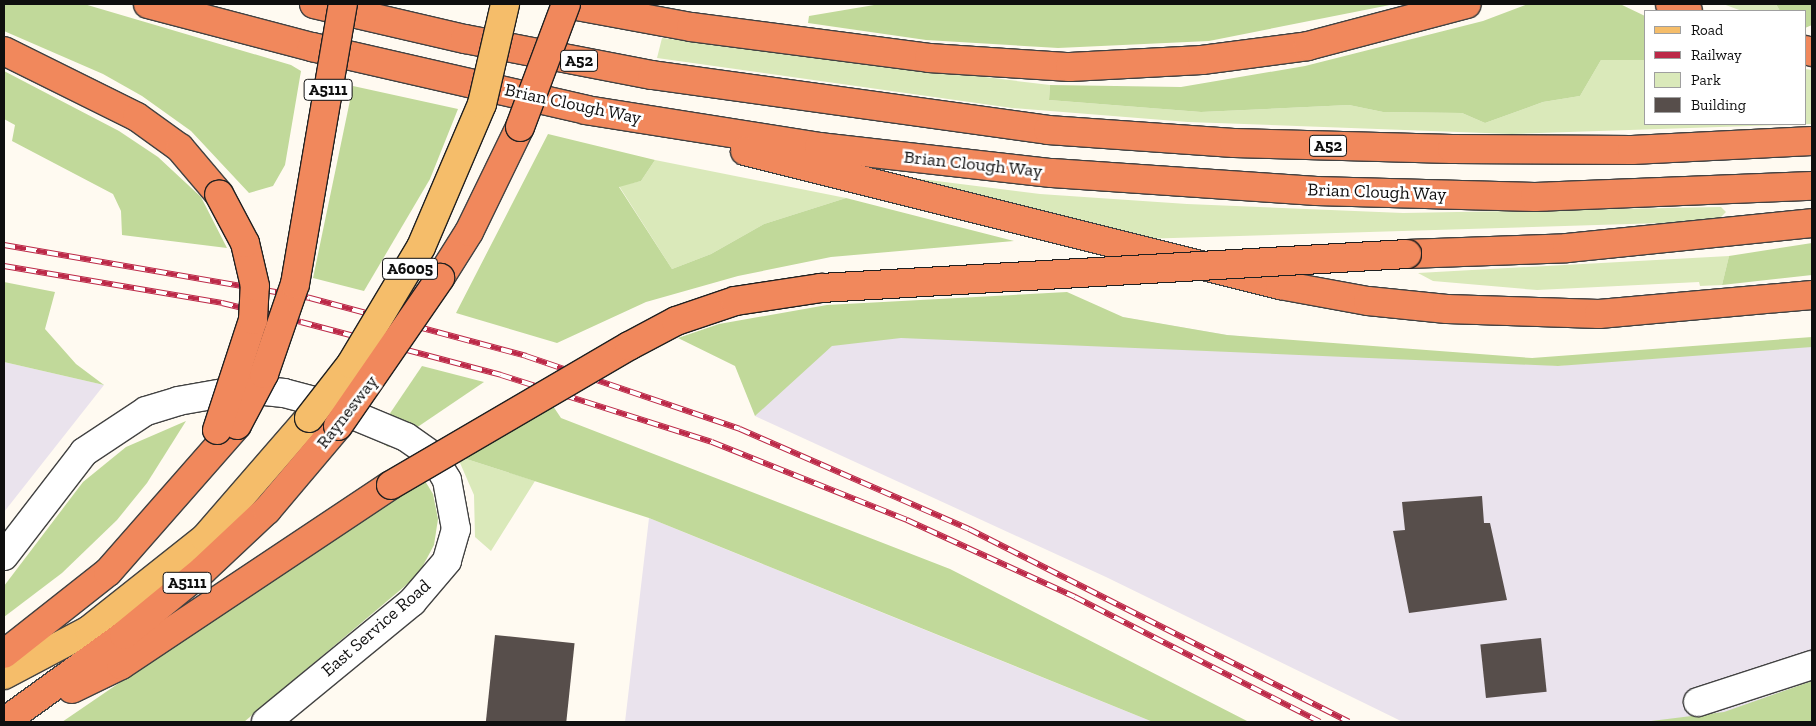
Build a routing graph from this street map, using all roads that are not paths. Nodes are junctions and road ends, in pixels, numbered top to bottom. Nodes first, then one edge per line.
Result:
1 (148, 4) edge
2 (314, 4) edge
3 (342, 4) edge
4 (505, 4) edge
5 (566, 4) edge
6 (1467, 4) edge
7 (1670, 4) edge
8 (1685, 10) edge
9 (4, 51) edge
10 (586, 110) junction
11 (1812, 141) edge
12 (1812, 186) edge
13 (1812, 223) edge
14 (1812, 295) edge
15 (326, 416) junction
16 (227, 428) junction
17 (4, 556) edge
18 (4, 654) edge
19 (1812, 665) edge
20 (4, 675) edge
21 (1698, 702) dead end
22 (9, 719) edge
23 (266, 722) edge

1 - 10 highway, Brian Clough Way
2 - 11 highway, A52
3 - 16 highway, A5111, bridge
4 - 15 main road, Raynesway / A6005, bridge
5 - 6 highway
5 - 15 highway, Raynesway / A5111, bridge
7 - 8 highway
9 - 16 highway, bridge
10 - 12 highway, Brian Clough Way
10 - 14 highway
13 - 22 highway, bridge
15 - 17 street, East Service Road
15 - 20 main road, Raynesway / A6005
15 - 22 highway, Raynesway / A5111
15 - 23 street, East Service Road
16 - 18 highway, A5111
19 - 21 street

